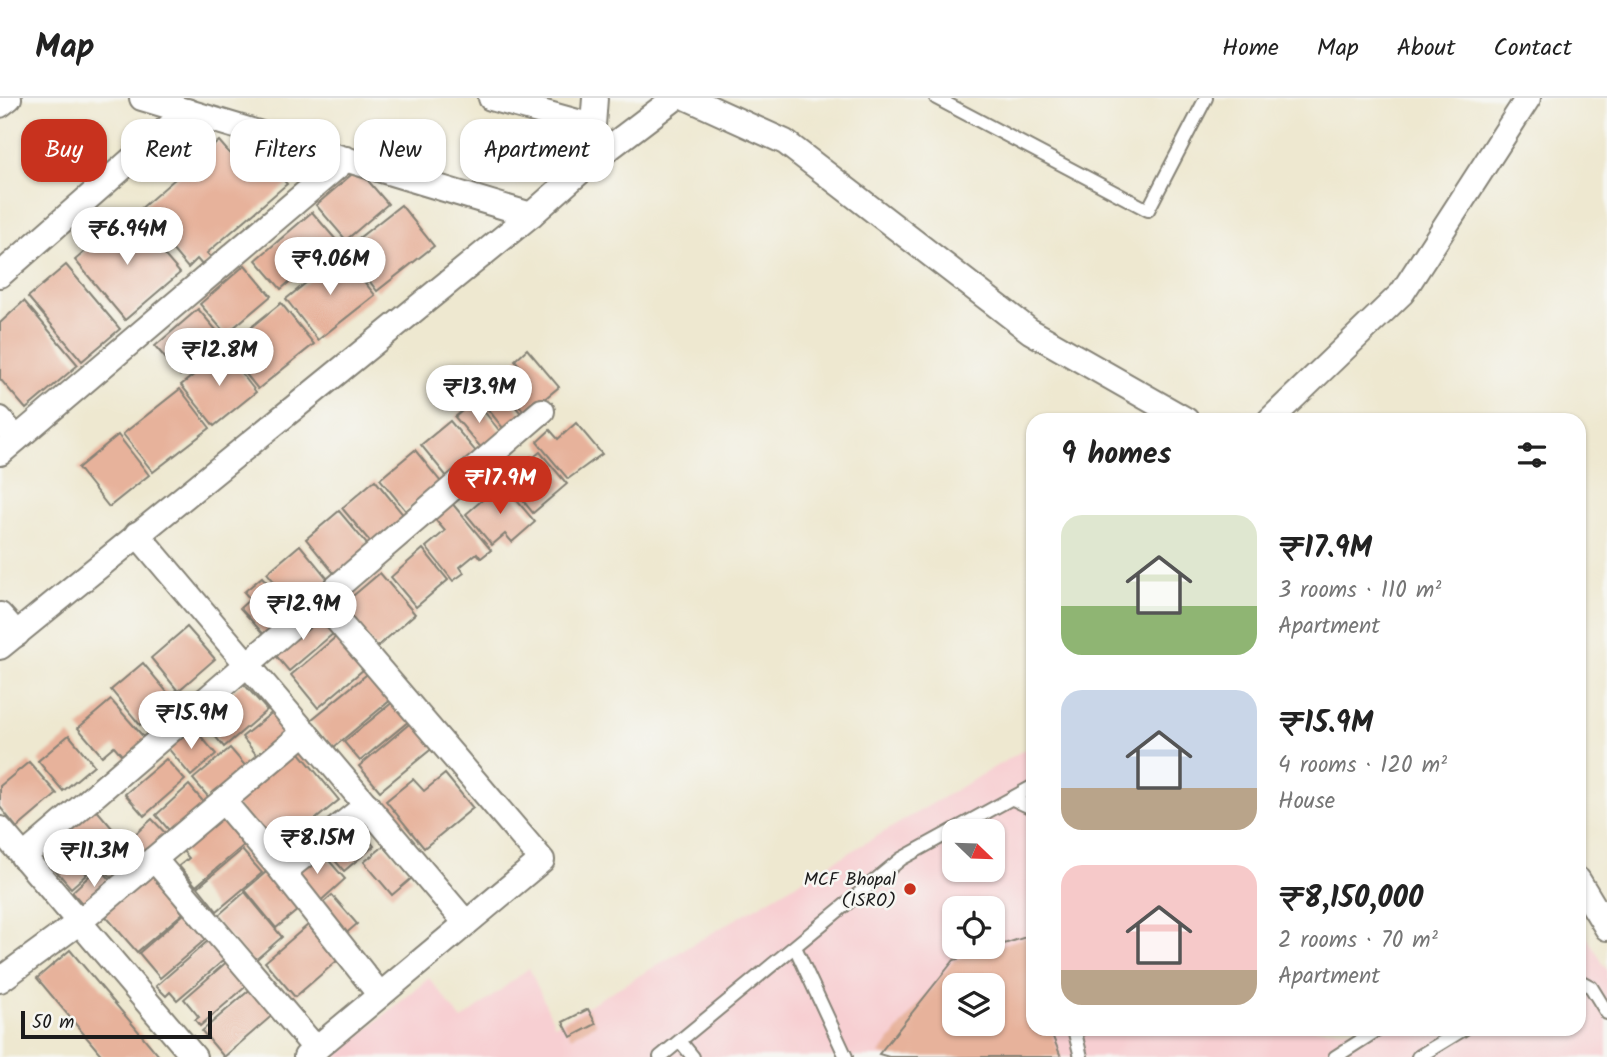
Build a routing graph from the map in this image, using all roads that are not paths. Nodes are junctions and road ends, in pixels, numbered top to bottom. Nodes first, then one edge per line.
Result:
1 (9, 98) edge
2 (142, 98) edge
3 (491, 98) edge
4 (595, 98) edge
5 (675, 98) edge
6 (688, 98) edge
7 (936, 98) edge
8 (1206, 98) edge
9 (1528, 98) edge
10 (0, 105) edge
11 (187, 111) junction
12 (567, 119) edge
13 (593, 119) edge
14 (614, 144) edge
15 (346, 159) junction
16 (568, 182) edge
17 (531, 215) junction
18 (0, 275) edge
19 (542, 411) dead end
20 (1173, 413) edge
21 (1277, 413) edge
22 (0, 419) edge
23 (8, 446) edge
24 (137, 534) junction
25 (321, 601) junction
26 (0, 615) edge
27 (8, 641) edge
28 (247, 664) junction
29 (305, 732) junction
30 (1026, 791) edge
31 (1013, 799) junction
32 (223, 801) junction
33 (367, 805) junction
34 (1026, 805) edge
35 (0, 829) edge
36 (23, 857) junction
37 (154, 859) junction
38 (283, 872) junction
39 (1586, 893) edge
40 (78, 923) junction
41 (467, 923) junction
42 (1607, 928) edge
43 (795, 947) junction
44 (0, 980) edge
45 (1586, 984) edge
46 (380, 995) junction
47 (1607, 1013) edge
48 (1077, 1036) edge
49 (1368, 1036) edge
50 (1452, 1036) edge
51 (680, 1041) junction
52 (311, 1053) edge
53 (194, 1057) edge
54 (660, 1057) edge
55 (693, 1057) edge
56 (846, 1057) edge
57 (1081, 1057) edge
58 (1335, 1057) edge
59 (1418, 1057) edge

1 - 10 street
2 - 11 street
3 - 12 street
4 - 13 street
5 - 14 street
6 - 20 street
7 - 8 lane
9 - 21 street
11 - 15 street
11 - 18 street
15 - 17 street
15 - 23 street
16 - 17 street
17 - 24 street
19 - 25 street
22 - 23 street
24 - 27 street
24 - 28 street
25 - 28 street
25 - 41 street
26 - 27 street
28 - 29 street
28 - 36 street
29 - 32 street
29 - 33 street
30 - 31 lane
31 - 34 lane
31 - 43 lane
32 - 37 street
32 - 38 street
33 - 38 street
33 - 41 street
35 - 36 street
36 - 40 street
37 - 40 street
37 - 52 street
38 - 46 street
39 - 42 street
40 - 44 street
40 - 53 street
41 - 46 street
43 - 51 lane
43 - 56 lane
45 - 47 lane
46 - 52 street
48 - 57 lane
49 - 58 lane
50 - 59 lane
51 - 54 lane
51 - 55 lane

